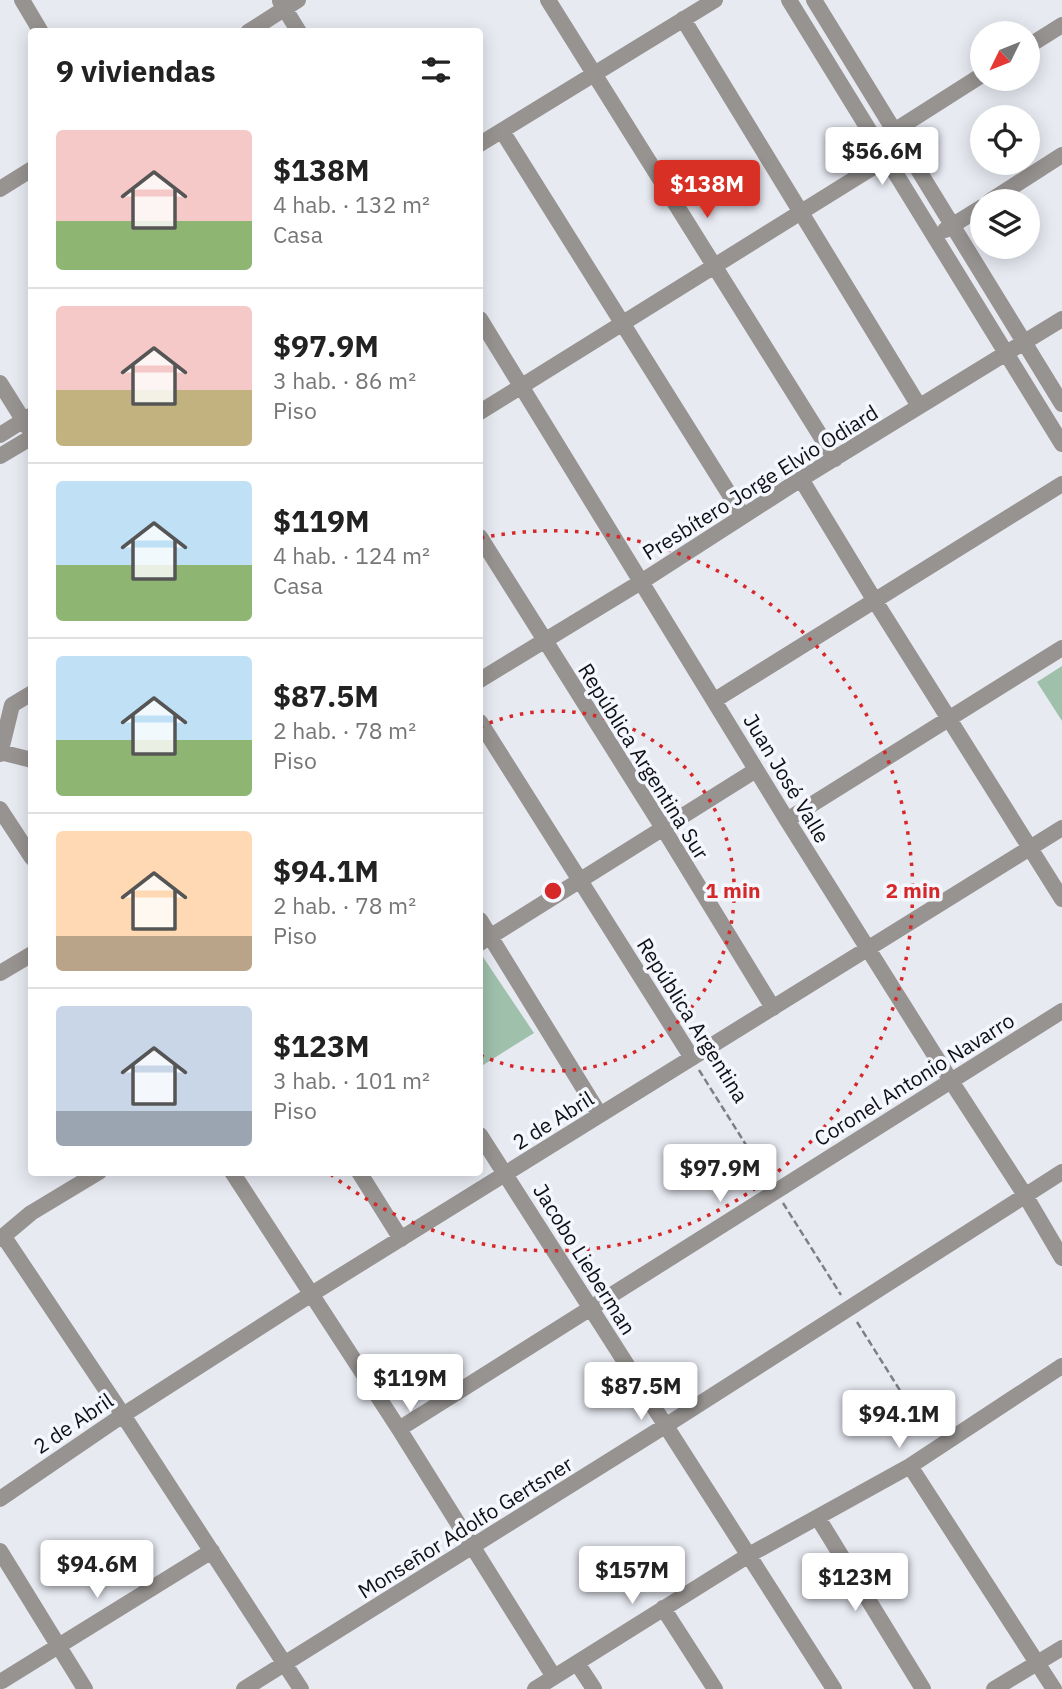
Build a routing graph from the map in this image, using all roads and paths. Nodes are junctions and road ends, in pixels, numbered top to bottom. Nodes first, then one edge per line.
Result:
1 (22, 0) edge
2 (548, 0) edge
3 (715, 0) edge
4 (789, 0) edge
5 (814, 0) edge
6 (287, 3) edge
7 (683, 19) junction
8 (1062, 25) edge
9 (39, 28) edge
10 (253, 28) edge
11 (297, 28) edge
12 (1040, 39) edge
13 (594, 74) junction
14 (970, 83) edge
15 (502, 131) junction
16 (894, 131) junction
17 (483, 142) edge
18 (904, 148) junction
19 (1062, 155) edge
20 (886, 159) junction
21 (28, 172) edge
22 (0, 189) edge
23 (1009, 189) edge
24 (801, 212) junction
25 (970, 214) edge
26 (953, 225) junction
27 (935, 236) junction
28 (714, 267) junction
29 (1062, 319) edge
30 (624, 323) junction
31 (483, 324) edge
32 (1024, 343) junction
33 (1007, 354) junction
34 (0, 383) edge
35 (520, 387) junction
36 (1062, 404) edge
37 (919, 406) junction
38 (483, 410) edge
39 (28, 425) edge
40 (28, 427) edge
41 (28, 428) edge
42 (0, 435) edge
43 (1062, 444) edge
44 (0, 456) edge
45 (835, 459) junction
46 (801, 479) junction
47 (1062, 484) edge
48 (743, 516) junction
49 (483, 542) edge
50 (641, 582) junction
51 (874, 601) junction
52 (544, 642) junction
53 (1062, 648) edge
54 (483, 678) edge
55 (28, 695) edge
56 (715, 700) junction
57 (6, 703) edge
58 (949, 719) junction
59 (483, 727) edge
60 (0, 753) edge
61 (28, 759) edge
62 (756, 770) junction
63 (0, 809) edge
64 (787, 820) junction
65 (663, 828) junction
66 (1062, 828) edge
67 (1030, 848) junction
68 (28, 852) edge
69 (580, 881) junction
70 (1062, 899) edge
71 (485, 940) edge
72 (868, 948) junction
73 (28, 956) edge
74 (0, 973) edge
75 (773, 1008) junction
76 (1062, 1011) edge
77 (692, 1058) junction
78 (951, 1081) junction
79 (600, 1115) junction
80 (483, 1140) edge
81 (1062, 1172) edge
82 (506, 1175) junction
83 (92, 1176) edge
84 (235, 1176) edge
85 (362, 1176) edge
86 (775, 1191) junction
87 (1025, 1195) junction
88 (2, 1238) edge
89 (401, 1239) junction
90 (1062, 1258) edge
91 (310, 1295) junction
92 (591, 1308) junction
93 (848, 1308) junction
94 (1062, 1366) edge
95 (123, 1415) junction
96 (665, 1426) junction
97 (398, 1429) junction
98 (936, 1449) junction
99 (910, 1466) junction
100 (0, 1499) edge
101 (818, 1518) junction
102 (472, 1548) junction
103 (0, 1551) edge
104 (212, 1552) junction
105 (749, 1555) junction
106 (663, 1608) junction
107 (58, 1646) junction
108 (1062, 1648) edge
109 (577, 1663) junction
110 (1038, 1663) junction
111 (285, 1664) junction
112 (554, 1678) junction
113 (2, 1681) dead end
114 (85, 1689) edge
115 (244, 1689) edge
116 (301, 1689) edge
117 (535, 1689) edge
118 (594, 1689) edge
119 (715, 1689) edge
120 (834, 1689) edge
121 (923, 1689) edge
122 (994, 1689) edge
123 (1054, 1689) edge

1 - 9 street
2 - 13 street
3 - 7 street
4 - 20 street
5 - 16 street
6 - 10 street
6 - 11 street
7 - 13 street
7 - 24 street
8 - 12 street
13 - 15 street
13 - 28 street
14 - 16 street
15 - 17 street
15 - 30 street
16 - 18 street
18 - 20 street
18 - 26 street
19 - 23 street
20 - 24 street
20 - 27 street
21 - 22 street
24 - 28 street
24 - 37 street
25 - 26 street
26 - 27 street
26 - 32 street
27 - 33 street
28 - 30 street
28 - 45 street
29 - 32 street, Presbítero Jorge Elvio Odiard
30 - 35 street
30 - 48 street
31 - 35 street, Juan José Valle
32 - 33 street, Presbítero Jorge Elvio Odiard
32 - 36 street
33 - 37 street, Presbítero Jorge Elvio Odiard
33 - 43 street
34 - 39 street
35 - 38 street
35 - 50 street, Juan José Valle
37 - 45 street, Presbítero Jorge Elvio Odiard
40 - 42 street
41 - 44 street
45 - 46 street, Presbítero Jorge Elvio Odiard
46 - 48 street, Presbítero Jorge Elvio Odiard
46 - 51 street
47 - 51 street
48 - 50 street, Presbítero Jorge Elvio Odiard
49 - 52 street, República Argentina Sur
50 - 52 street, Presbítero Jorge Elvio Odiard
50 - 56 street, Juan José Valle
51 - 56 street
51 - 58 street
52 - 54 street, Presbítero Jorge Elvio Odiard
52 - 65 street, República Argentina Sur
53 - 58 street
55 - 57 street
56 - 62 street, Juan José Valle
57 - 60 street
58 - 64 street
58 - 67 street
59 - 69 street, República Argentina
60 - 61 street
62 - 64 street, Juan José Valle
62 - 65 street
63 - 68 street
64 - 72 street, Juan José Valle
65 - 69 street
65 - 75 street, República Argentina Sur
66 - 67 street, 2 de Abril
67 - 70 street
67 - 72 street, 2 de Abril
69 - 71 street
69 - 77 street, República Argentina
71 - 79 street
72 - 75 street, 2 de Abril
72 - 78 street, Juan José Valle
73 - 74 street
75 - 77 street, 2 de Abril
76 - 78 street, Coronel Antonio Navarro
77 - 79 street, 2 de Abril
77 - 86 path, República Argentina
78 - 86 street, Coronel Antonio Navarro
78 - 87 street, Juan José Valle
79 - 82 street, 2 de Abril
80 - 82 street, Jacobo Lieberman
81 - 87 street, Monseñor Adolfo Gertsner
82 - 89 street, 2 de Abril
82 - 92 street, Jacobo Lieberman
83 - 88 street
84 - 91 street
85 - 89 street
86 - 92 street, Coronel Antonio Navarro
86 - 93 path, República Argentina
87 - 90 street, Juan José Valle
87 - 93 street, Monseñor Adolfo Gertsner
88 - 95 street
89 - 91 street, 2 de Abril
91 - 95 street, 2 de Abril
91 - 97 street
92 - 96 street, Jacobo Lieberman
92 - 97 street, Coronel Antonio Navarro
93 - 96 street, Monseñor Adolfo Gertsner
93 - 98 path, República Argentina
94 - 98 street
95 - 100 street, 2 de Abril
95 - 104 street
96 - 102 street, Monseñor Adolfo Gertsner
96 - 105 street, Jacobo Lieberman
97 - 102 street
98 - 99 street
99 - 101 street
99 - 110 street
101 - 105 street
101 - 121 street
102 - 111 street, Monseñor Adolfo Gertsner
102 - 112 street
103 - 107 street
104 - 107 street
104 - 111 street
105 - 106 street
105 - 120 street, Jacobo Lieberman
106 - 109 street
106 - 119 street
107 - 113 street
107 - 114 street
108 - 110 street
109 - 112 street
109 - 118 street
110 - 122 street
110 - 123 street
111 - 115 street, Monseñor Adolfo Gertsner
111 - 116 street
112 - 117 street

